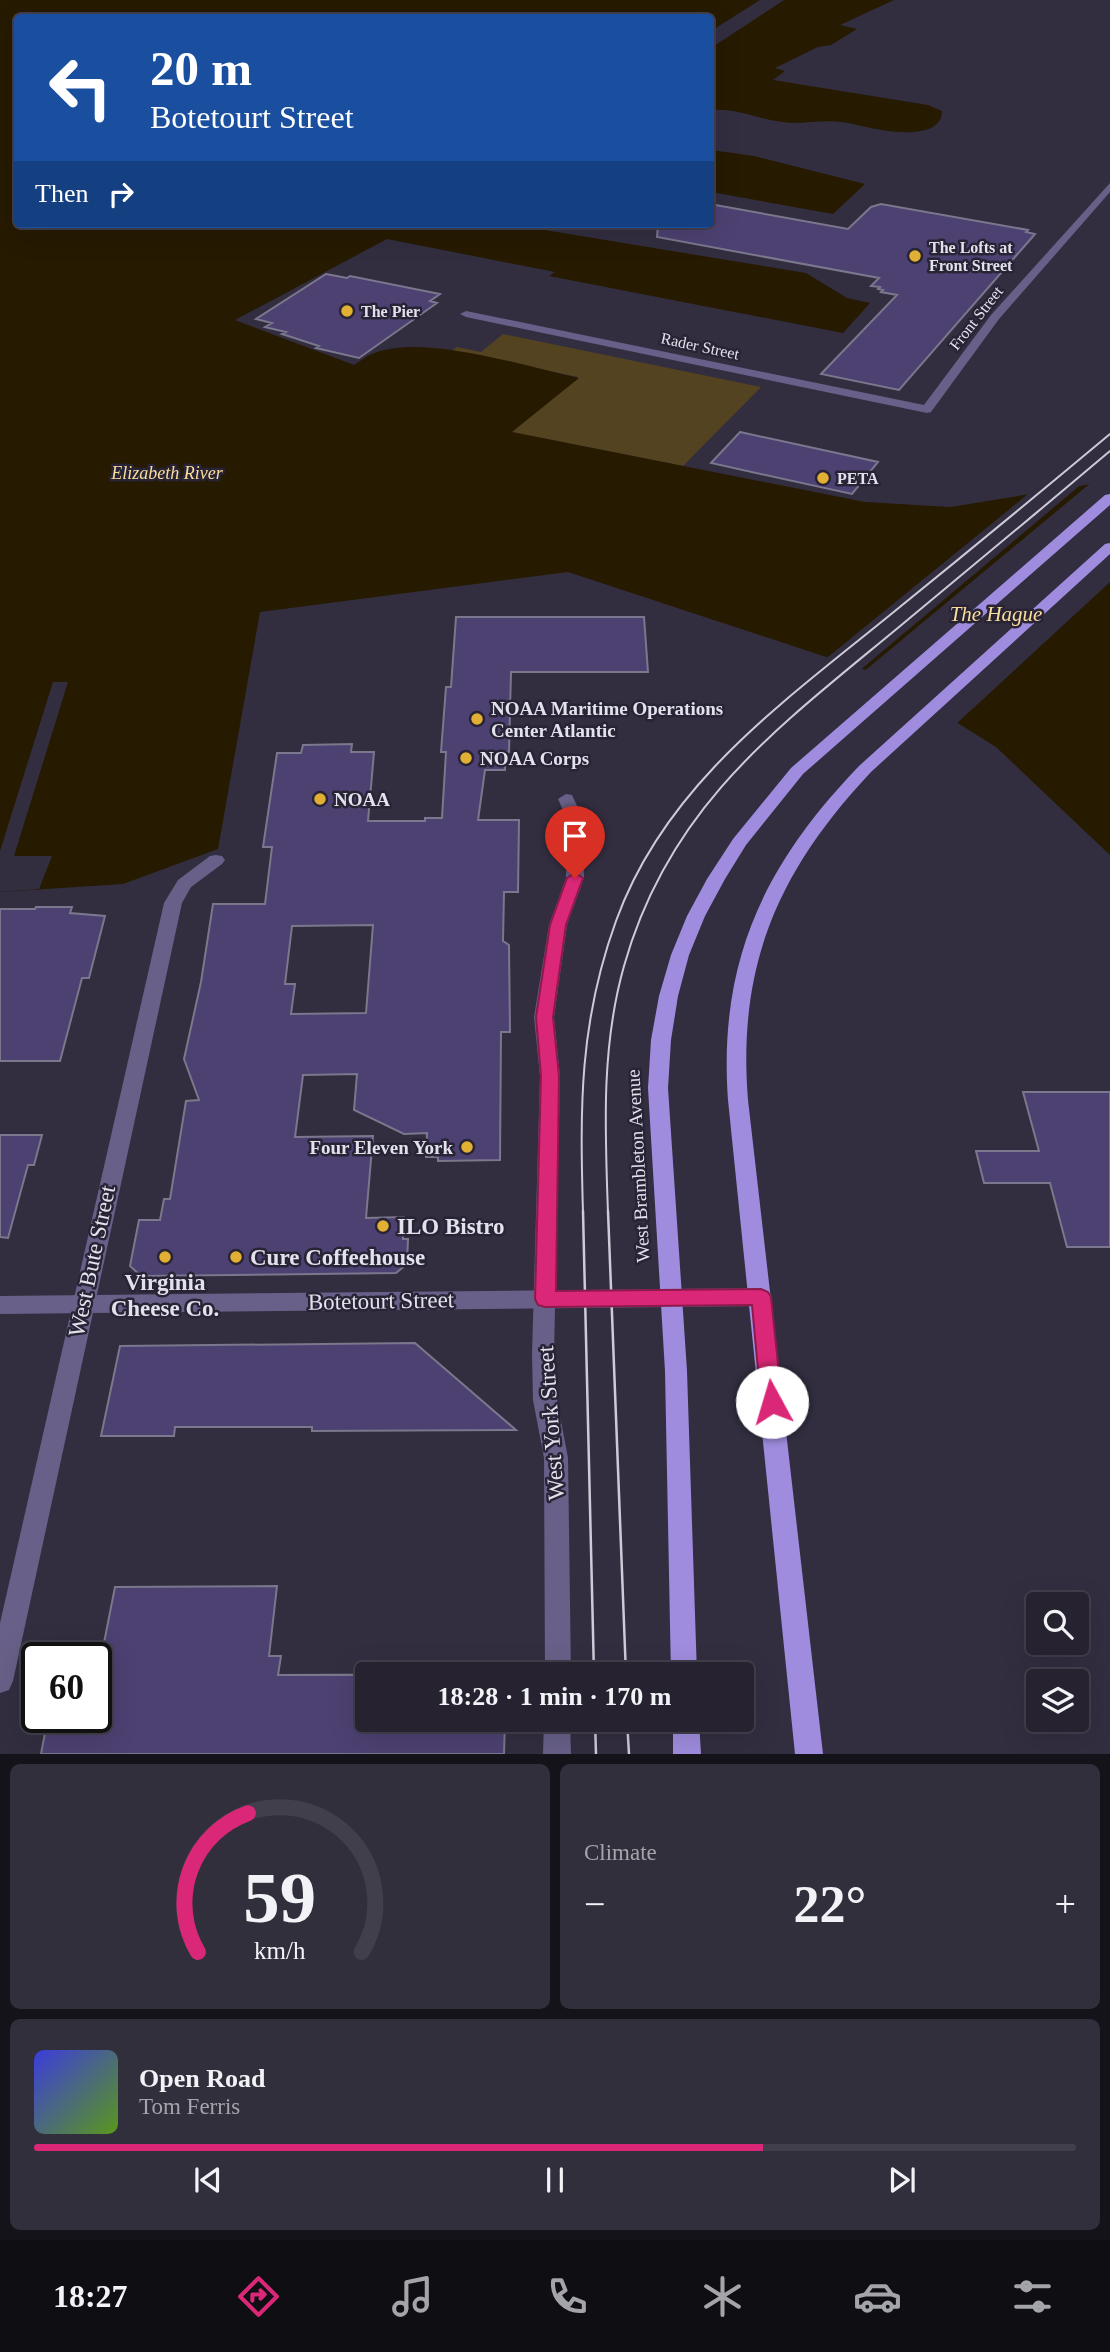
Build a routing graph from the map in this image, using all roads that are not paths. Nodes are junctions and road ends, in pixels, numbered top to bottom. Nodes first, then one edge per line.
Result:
1 (1108, 192) edge
2 (466, 314) dead end
3 (927, 409) joint
4 (1110, 498) edge
5 (1110, 547) edge
6 (566, 799) dead end
7 (216, 860) dead end
8 (761, 1297) junction
9 (672, 1298) junction
10 (545, 1299) junction
11 (82, 1304) junction
12 (0, 1305) edge
13 (558, 1662) edge
14 (684, 1662) edge
15 (0, 1681) edge
16 (557, 1732) edge
17 (687, 1732) edge
18 (557, 1754) edge
19 (688, 1754) edge
20 (809, 1754) edge

1 - 3 street, Front Street
2 - 3 street, Rader Street
4 - 9 main road, West Brambleton Avenue
5 - 8 main road
6 - 10 street, West York Street
7 - 11 street, West Bute Street
8 - 9 street, Botetourt Street
8 - 20 main road
9 - 10 street, Botetourt Street
9 - 14 main road, West Brambleton Avenue
10 - 11 street, Botetourt Street
10 - 13 street, West York Street
11 - 12 street, Botetourt Street
11 - 15 street, West Bute Street
16 - 18 street
17 - 19 main road

